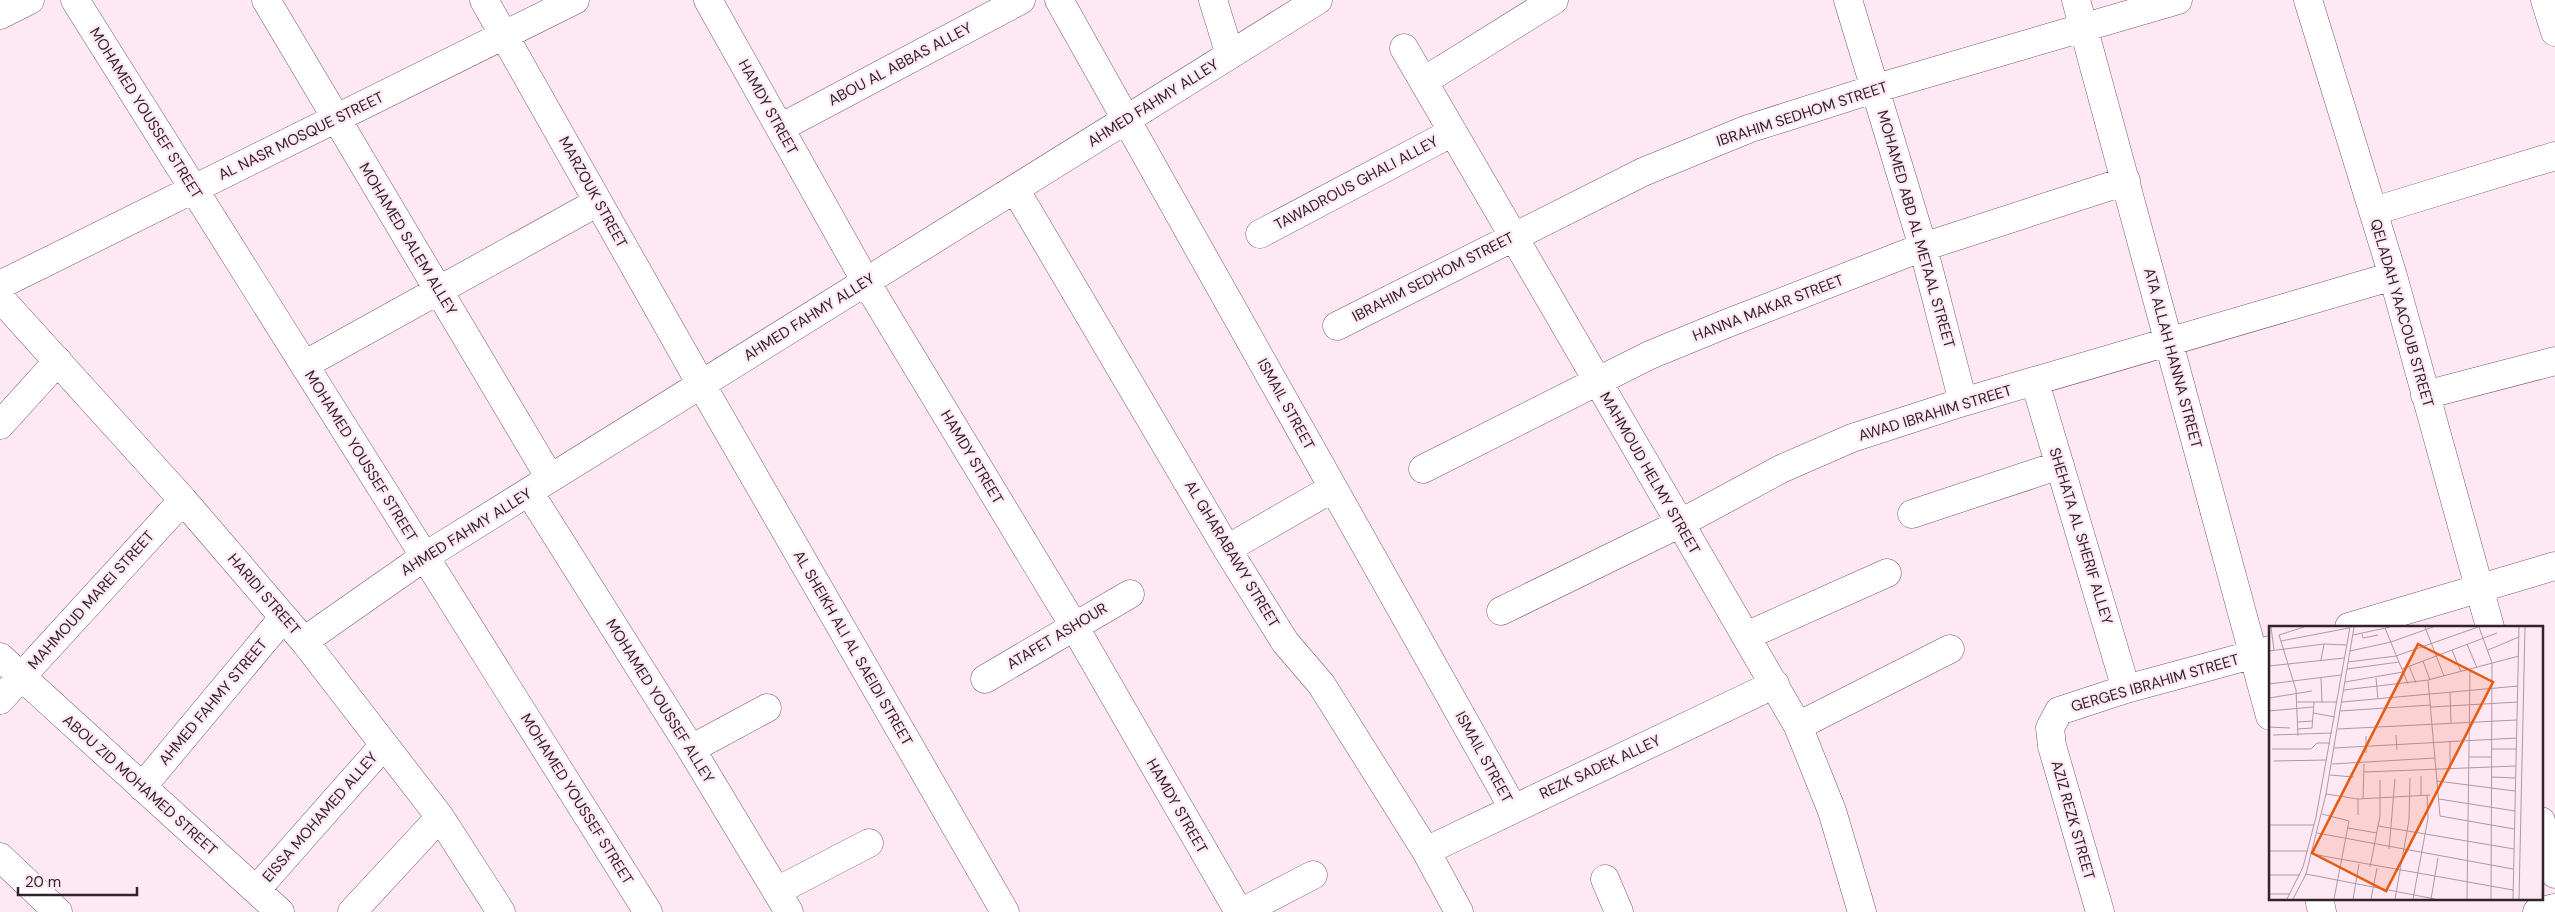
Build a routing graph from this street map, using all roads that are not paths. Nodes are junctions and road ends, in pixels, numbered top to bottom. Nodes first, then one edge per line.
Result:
1 (30, 0) edge
2 (74, 0) edge
3 (266, 0) edge
4 (484, 0) edge
5 (574, 0) edge
6 (708, 0) edge
7 (1021, 0) edge
8 (1059, 0) edge
9 (1213, 0) edge
10 (1318, 0) edge
11 (1554, 0) edge
12 (1848, 0) edge
13 (2076, 0) edge
14 (2178, 0) edge
15 (2308, 0) edge
16 (2545, 0) edge
17 (0, 15) edge
18 (2084, 28) junction
19 (2555, 32) edge
20 (504, 35) junction
21 (1404, 48) dead end
22 (1230, 55) junction
23 (1424, 81) junction
24 (1877, 88) junction
25 (336, 118) junction
26 (1126, 120) junction
27 (780, 128) junction
28 (1453, 132) junction
29 (2555, 156) edge
30 (2126, 181) junction
31 (193, 189) junction
32 (1015, 189) junction
33 (598, 202) junction
34 (2374, 211) junction
35 (1260, 234) dead end
36 (1514, 236) junction
37 (1923, 247) junction
38 (2394, 276) junction
39 (866, 282) junction
40 (0, 285) edge
41 (438, 290) junction
42 (0, 298) edge
43 (1337, 326) dead end
44 (2169, 342) junction
45 (58, 361) junction
46 (2555, 361) edge
47 (304, 365) junction
48 (1597, 382) junction
49 (2035, 382) junction
50 (701, 384) junction
51 (2425, 395) junction
52 (1963, 402) junction
53 (0, 425) edge
54 (2060, 465) junction
55 (1423, 469) dead end
56 (539, 485) junction
57 (1333, 488) junction
58 (183, 500) junction
59 (1912, 514) dead end
60 (1679, 524) junction
61 (1227, 549) junction
62 (424, 557) junction
63 (2555, 566) edge
64 (1886, 573) dead end
65 (2480, 589) junction
66 (1130, 594) dead end
67 (1501, 611) dead end
68 (283, 618) junction
69 (1074, 626) junction
70 (2352, 626) edge
71 (2490, 626) edge
72 (1746, 636) junction
73 (304, 641) junction
74 (1950, 649) dead end
75 (2262, 652) edge
76 (0, 658) edge
77 (21, 677) junction
78 (985, 680) dead end
79 (1775, 684) junction
80 (2126, 689) junction
81 (0, 700) edge
82 (767, 708) dead end
83 (2269, 708) edge
84 (1798, 726) junction
85 (2050, 728) joint
86 (384, 745) junction
87 (690, 749) junction
88 (142, 787) junction
89 (1513, 808) junction
90 (440, 817) junction
91 (2542, 826) edge
92 (869, 843) dead end
93 (1426, 851) junction
94 (0, 857) edge
95 (2555, 874) edge
96 (1313, 875) dead end
97 (1605, 879) dead end
98 (256, 890) junction
99 (783, 902) edge
100 (2555, 908) edge
101 (58, 912) edge
102 (280, 912) edge
103 (352, 912) edge
104 (501, 912) edge
105 (648, 912) edge
106 (1005, 912) edge
107 (1240, 912) edge
108 (1459, 912) edge
109 (1619, 912) edge
110 (1862, 912) edge
111 (2100, 912) edge
112 (2537, 912) edge

1 - 17 street
2 - 31 street, MOHAMED YOUSSEF STREET
3 - 25 street, MOHAMED SALEM ALLEY
4 - 20 street, MARZOUK STREET
5 - 20 street, AL NASR MOSQUE STREET
6 - 27 street, HAMDY STREET
7 - 27 street, ABOU AL ABBAS ALLEY
8 - 26 street, ISMAIL STREET
9 - 22 street
10 - 22 street, AHMED FAHMY ALLEY
11 - 23 street
12 - 24 street, MOHAMED ABD AL METAAL STREET
13 - 18 street, ATA ALLAH HANNA STREET
14 - 18 street, IBRAHIM SEDHOM STREET
15 - 34 street, QELADAH YAACOUB STREET
16 - 19 street
18 - 24 street, IBRAHIM SEDHOM STREET
18 - 30 street, ATA ALLAH HANNA STREET
20 - 25 street, AL NASR MOSQUE STREET
20 - 33 street, MARZOUK STREET
21 - 23 street, MAHMOUD HELMY STREET
22 - 26 street, AHMED FAHMY ALLEY
23 - 28 street, MAHMOUD HELMY STREET
24 - 36 street, IBRAHIM SEDHOM STREET
24 - 37 street, MOHAMED ABD AL METAAL STREET
25 - 31 street, AL NASR MOSQUE STREET
25 - 41 street, MOHAMED SALEM ALLEY
26 - 32 street, AHMED FAHMY ALLEY
26 - 57 street, ISMAIL STREET
27 - 39 street, HAMDY STREET
28 - 35 street, TAWADROUS GHALI ALLEY
28 - 36 street, MAHMOUD HELMY STREET
29 - 34 street
30 - 37 street, HANNA MAKAR STREET
30 - 44 street, ATA ALLAH HANNA STREET
31 - 40 street, AL NASR MOSQUE STREET
31 - 47 street, MOHAMED YOUSSEF STREET
32 - 39 street, AHMED FAHMY ALLEY
32 - 61 street, AL GHARABAWY STREET
33 - 41 street
33 - 50 street, MARZOUK STREET
34 - 38 street, QELADAH YAACOUB STREET
36 - 43 street, IBRAHIM SEDHOM STREET
36 - 48 street, MAHMOUD HELMY STREET
37 - 48 street, HANNA MAKAR STREET
37 - 52 street, MOHAMED ABD AL METAAL STREET
38 - 44 street, AWAD IBRAHIM STREET
38 - 51 street, QELADAH YAACOUB STREET
39 - 50 street, AHMED FAHMY ALLEY
39 - 69 street, HAMDY STREET
41 - 47 street
41 - 56 street, MOHAMED SALEM ALLEY
42 - 45 street, HARIDI STREET
44 - 49 street, AWAD IBRAHIM STREET
44 - 75 street, ATA ALLAH HANNA STREET
45 - 53 street
45 - 58 street, HARIDI STREET
46 - 51 street
47 - 62 street, MOHAMED YOUSSEF STREET
48 - 55 street, HANNA MAKAR STREET
48 - 60 street, MAHMOUD HELMY STREET
49 - 52 street, AWAD IBRAHIM STREET
49 - 54 street, SHEHATA AL SHERIF ALLEY
50 - 56 street, AHMED FAHMY ALLEY
50 - 106 street, AL SHEIKH ALI AL SAEIDI STREET
51 - 65 street, QELADAH YAACOUB STREET
52 - 60 street, AWAD IBRAHIM STREET
54 - 59 street
54 - 80 street, SHEHATA AL SHERIF ALLEY
56 - 62 street, AHMED FAHMY ALLEY
56 - 87 street, MOHAMED YOUSSEF ALLEY
57 - 61 street
57 - 89 street, ISMAIL STREET
58 - 68 street, HARIDI STREET
58 - 77 street, MAHMOUD MAREI STREET
60 - 67 street, AWAD IBRAHIM STREET
60 - 72 street, MAHMOUD HELMY STREET
61 - 93 street, AL GHARABAWY STREET
62 - 73 street, AHMED FAHMY ALLEY
62 - 105 street, MOHAMED YOUSSEF STREET
63 - 65 street
64 - 72 street
65 - 70 street
65 - 71 street, QELADAH YAACOUB STREET
66 - 69 street, ATAFET ASHOUR
68 - 73 street, HARIDI STREET
68 - 88 street, AHMED FAHMY STREET
69 - 78 street, ATAFET ASHOUR
69 - 107 street, HAMDY STREET
72 - 79 street, MAHMOUD HELMY STREET
73 - 86 street, HARIDI STREET
74 - 84 street
75 - 80 street, GERGES IBRAHIM STREET
75 - 83 street, ATA ALLAH HANNA STREET
76 - 77 street, ABOU ZID MOHAMED STREET
77 - 81 street, MAHMOUD MAREI STREET
77 - 88 street, ABOU ZID MOHAMED STREET
79 - 84 street, MAHMOUD HELMY STREET
79 - 89 street, REZK SADEK ALLEY
80 - 85 street, GERGES IBRAHIM STREET
82 - 87 street
84 - 110 street, MAHMOUD HELMY STREET
85 - 111 street, AZIZ REZK STREET
86 - 90 street, HARIDI STREET
86 - 98 street, EISSA MOHAMED ALLEY
87 - 99 street, MOHAMED YOUSSEF ALLEY
88 - 98 street, ABOU ZID MOHAMED STREET
89 - 93 street, REZK SADEK ALLEY
90 - 103 street
90 - 104 street, HARIDI STREET
91 - 95 street
92 - 99 street
93 - 108 street, AL GHARABAWY STREET
94 - 101 street
96 - 107 street
97 - 109 street
98 - 102 street, ABOU ZID MOHAMED STREET
100 - 112 street

